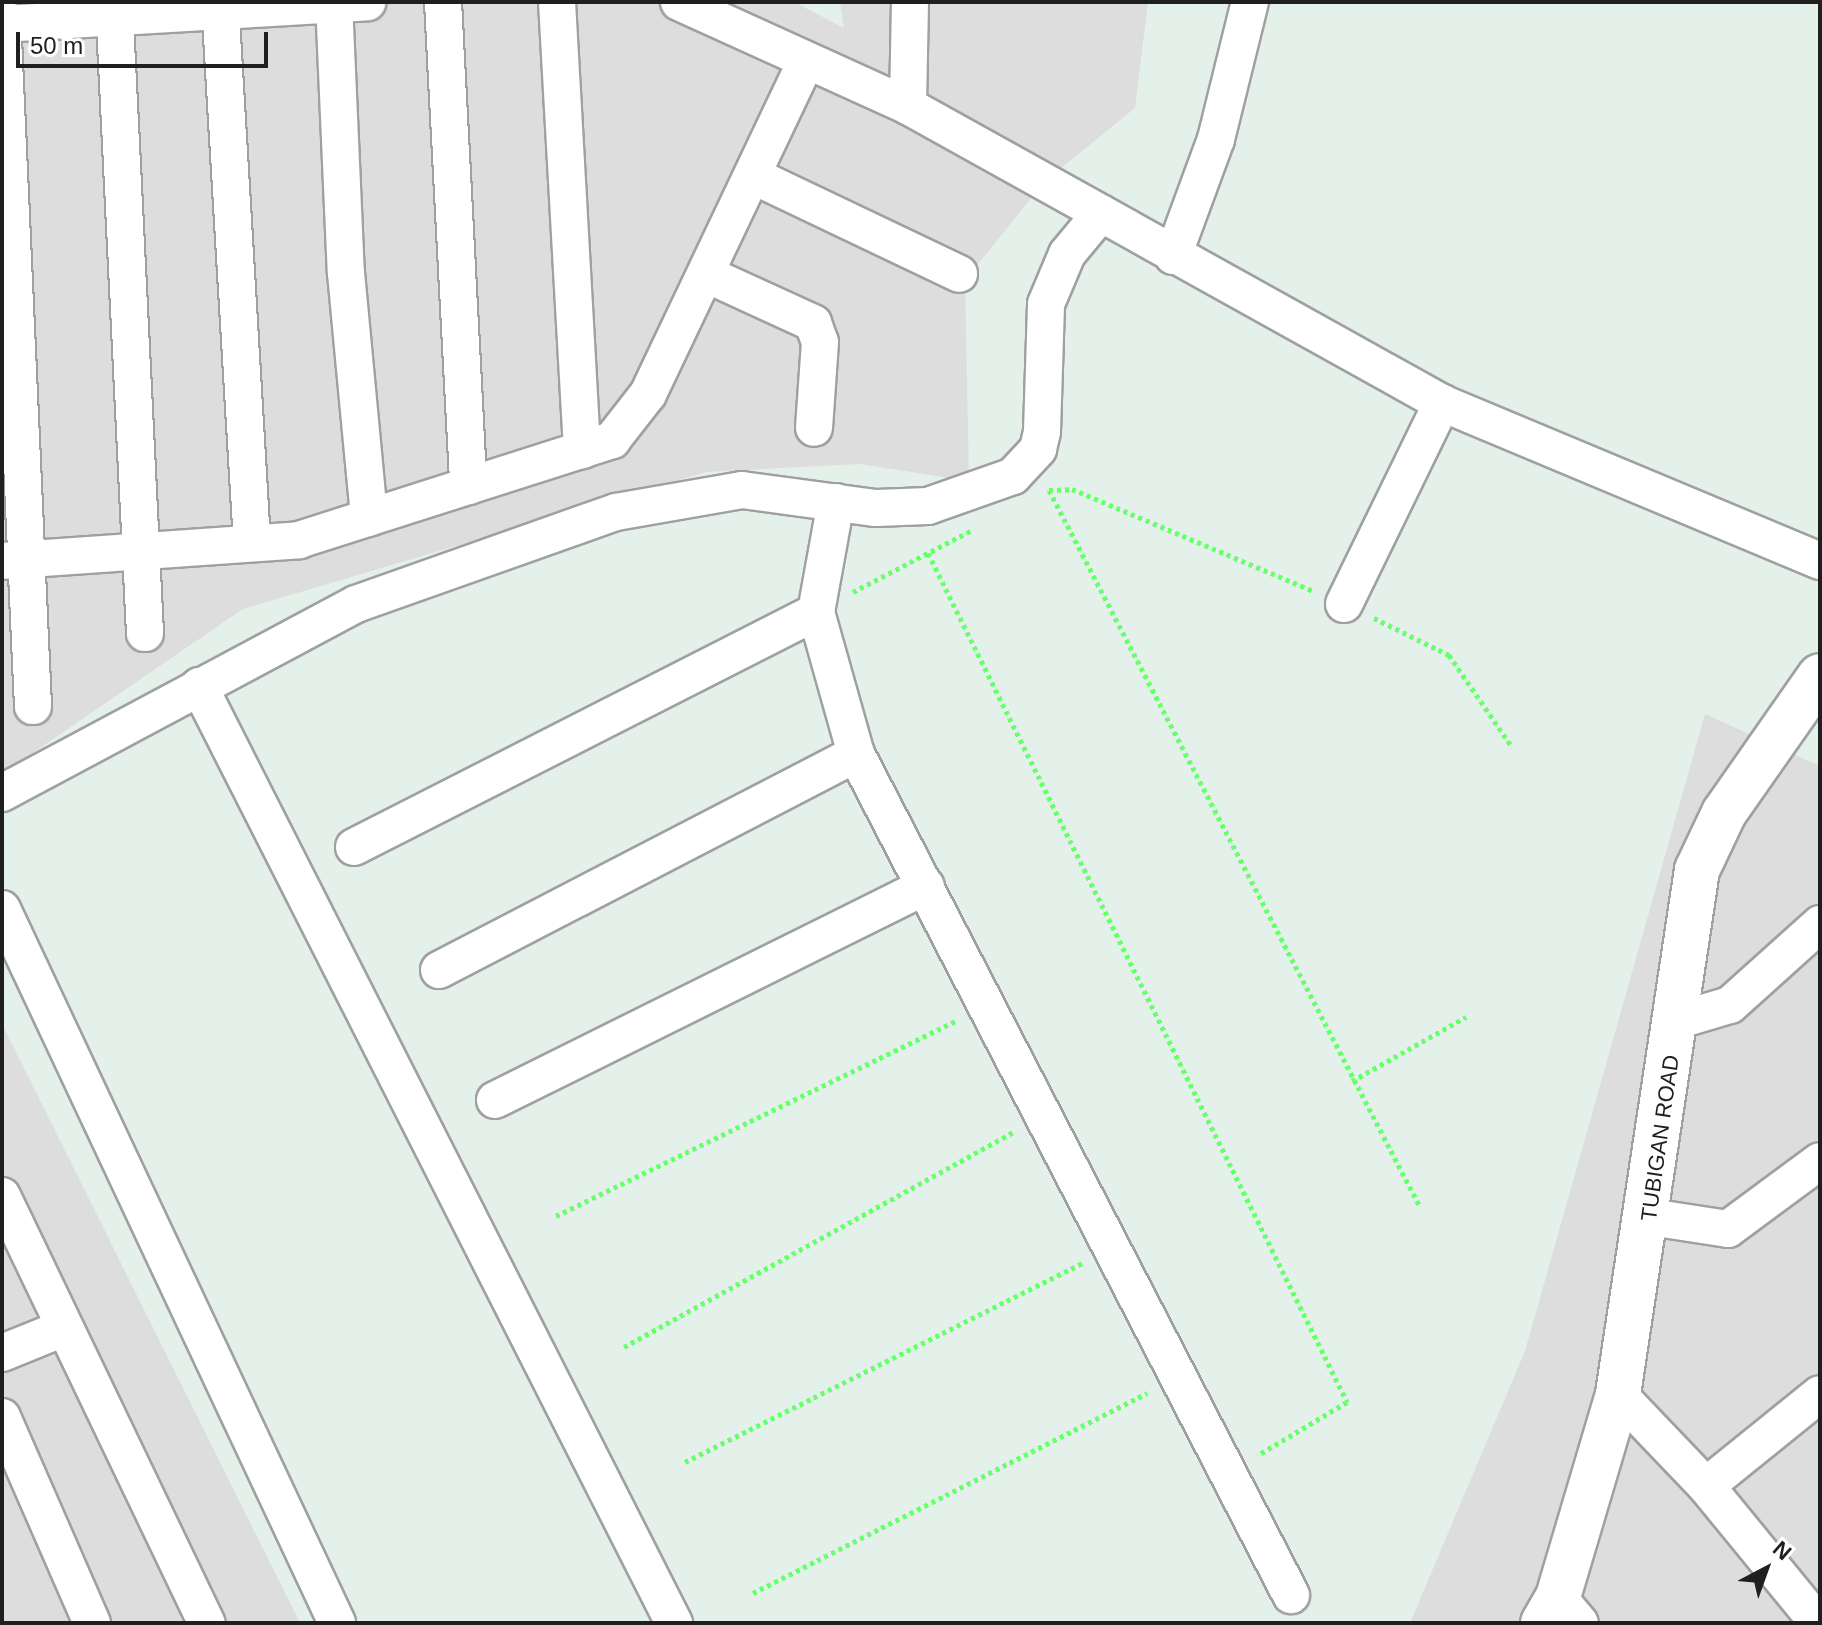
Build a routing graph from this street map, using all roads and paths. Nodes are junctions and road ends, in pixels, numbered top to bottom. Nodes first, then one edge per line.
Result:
1 (345, 2) edge
2 (443, 2) edge
3 (557, 2) edge
4 (679, 2) edge
5 (910, 2) edge
6 (1250, 2) edge
7 (220, 6) edge
8 (114, 10) edge
9 (2, 16) edge
10 (2, 24) edge
11 (806, 61) junction
12 (908, 106) junction
13 (756, 177) junction
14 (1101, 213) junction
15 (1173, 256) junction
16 (706, 274) junction
17 (959, 274) dead end
18 (1442, 403) junction
19 (814, 428) dead end
20 (582, 450) junction
21 (468, 486) junction
22 (1049, 490) junction
23 (1035, 497) dead end
24 (836, 502) junction
25 (369, 518) junction
26 (982, 525) dead end
27 (252, 543) junction
28 (143, 551) junction
29 (928, 553) junction
30 (15, 560) edge
31 (1820, 561) edge
32 (1344, 604) junction
33 (816, 612) junction
34 (145, 633) dead end
35 (1820, 676) edge
36 (199, 686) junction
37 (33, 706) dead end
38 (1512, 747) dead end
39 (856, 754) junction
40 (2, 793) edge
41 (354, 847) dead end
42 (926, 886) junction
43 (2, 909) edge
44 (1820, 924) edge
45 (439, 970) dead end
46 (988, 1005) junction
47 (1466, 1017) dead end
48 (1676, 1021) junction
49 (1352, 1081) junction
50 (495, 1100) dead end
51 (1045, 1114) junction
52 (1820, 1161) edge
53 (2, 1196) edge
54 (1419, 1205) dead end
55 (556, 1216) dead end
56 (1650, 1217) junction
57 (11, 1239) edge
58 (1115, 1247) junction
59 (64, 1328) junction
60 (624, 1347) dead end
61 (2, 1353) edge
62 (1180, 1376) junction
63 (1618, 1394) junction
64 (1820, 1394) edge
65 (2, 1417) edge
66 (685, 1462) dead end
67 (1228, 1473) junction
68 (1706, 1486) junction
69 (753, 1593) dead end
70 (1291, 1595) dead end
71 (1815, 1612) edge
72 (1560, 1614) edge
73 (92, 1623) edge
74 (207, 1623) edge
75 (337, 1623) edge
76 (674, 1623) edge

1 - 7 street
1 - 25 street
2 - 21 street
3 - 20 street
4 - 11 street
5 - 12 street
6 - 15 street
7 - 8 street
7 - 27 street
8 - 10 street
8 - 28 street
9 - 10 street
10 - 30 street
11 - 12 street
11 - 13 street
12 - 14 street
13 - 16 street
13 - 17 street
14 - 15 street
14 - 24 street
15 - 18 street
16 - 19 street
16 - 20 street
18 - 31 street
18 - 32 street
20 - 21 street
21 - 25 street
22 - 23 path
22 - 32 path
22 - 49 path
24 - 33 street
24 - 36 street
25 - 27 street
26 - 29 path
27 - 28 street
28 - 30 street
28 - 34 street
29 - 33 path
29 - 67 path
30 - 37 street
32 - 38 path
33 - 39 street
33 - 41 street
35 - 48 street, TUBIGAN ROAD
36 - 40 street
36 - 76 street
39 - 42 street
39 - 45 street
42 - 46 street
42 - 50 street
43 - 75 street
44 - 48 street
46 - 51 street
46 - 55 path
47 - 49 path
48 - 56 street, TUBIGAN ROAD
49 - 54 path
51 - 58 street
51 - 60 path
52 - 56 street
53 - 57 street
56 - 63 street, TUBIGAN ROAD
57 - 59 street
58 - 62 street
58 - 66 path
59 - 61 street
59 - 74 street
62 - 67 street
62 - 69 path
63 - 68 street
63 - 72 street, TUBIGAN ROAD
64 - 68 street
65 - 73 street
67 - 70 street
68 - 71 street

